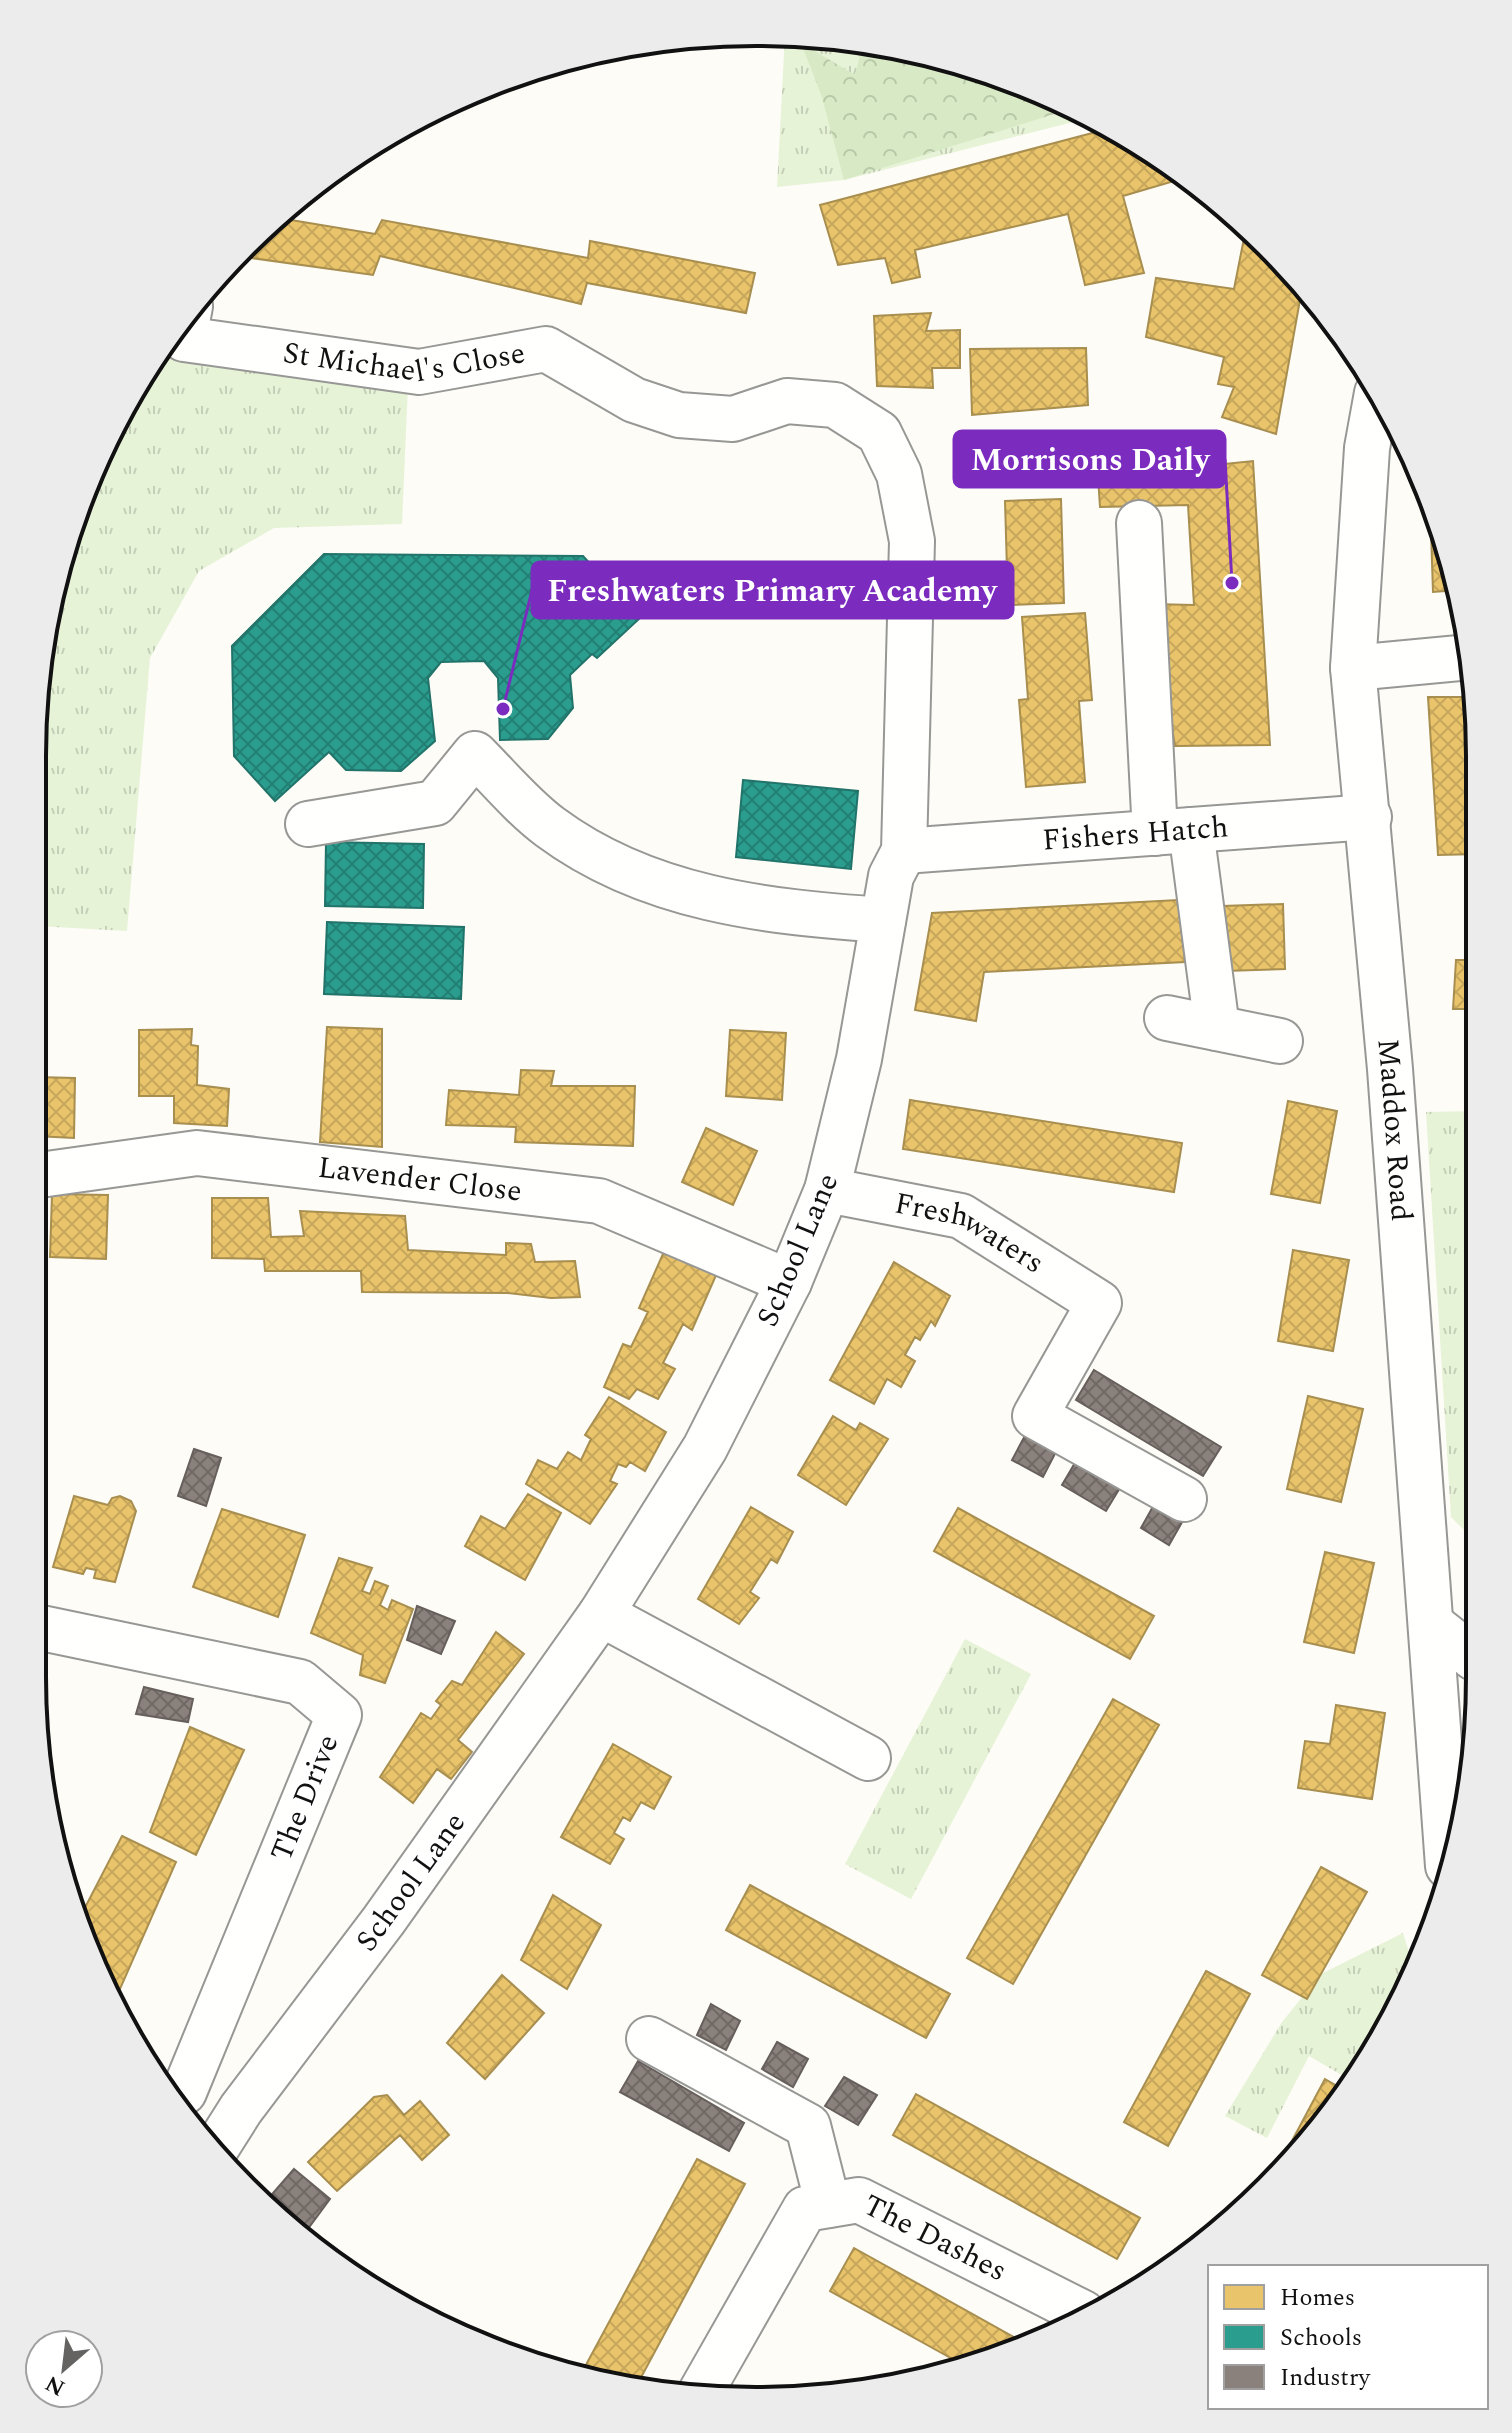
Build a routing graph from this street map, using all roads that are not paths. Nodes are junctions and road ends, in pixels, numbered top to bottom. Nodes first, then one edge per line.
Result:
1 (185, 336) edge
2 (1374, 407) edge
3 (1139, 523) dead end
4 (1459, 658) edge
5 (1353, 668) junction
6 (1369, 817) junction
7 (308, 824) dead end
8 (1173, 831) junction
9 (904, 851) junction
10 (883, 920) junction
11 (1167, 1018) dead end
12 (1217, 1028) junction
13 (1280, 1041) dead end
14 (46, 1174) edge
15 (827, 1190) junction
16 (789, 1282) junction
17 (1184, 1499) dead end
18 (601, 1614) junction
19 (1431, 1624) junction
20 (46, 1629) edge
21 (1466, 1652) edge
22 (868, 1758) dead end
23 (1446, 1842) edge
24 (649, 2039) dead end
25 (175, 2083) edge
26 (181, 2091) edge
27 (241, 2109) junction
28 (220, 2142) edge
29 (828, 2205) junction
30 (1077, 2310) edge
31 (705, 2385) edge

1 - 9 street, St Michael's Close
2 - 5 street, Maddox Road
3 - 8 street
4 - 5 street
5 - 6 street, Maddox Road
6 - 8 street, Fishers Hatch
6 - 19 street, Maddox Road
7 - 10 street
8 - 9 street, Fishers Hatch
8 - 12 street
9 - 10 street, School Lane
10 - 15 street, School Lane
11 - 12 street
12 - 13 street
14 - 16 street, Lavender Close
15 - 16 street, School Lane
15 - 17 street, Freshwaters
16 - 18 street, School Lane
18 - 22 street
18 - 27 street, School Lane
19 - 21 street
19 - 23 street, Maddox Road
20 - 25 street, The Drive
24 - 29 street
26 - 27 street
27 - 28 street, School Lane
29 - 30 street, The Dashes
29 - 31 street, The Dashes

